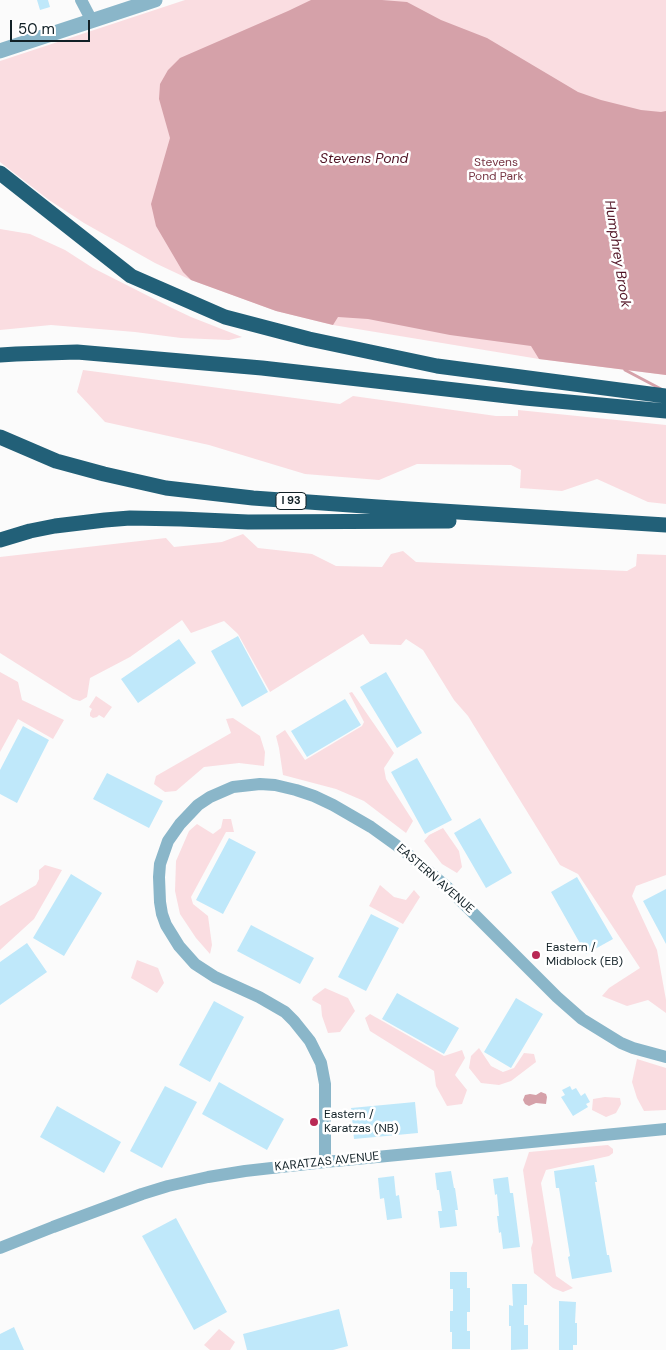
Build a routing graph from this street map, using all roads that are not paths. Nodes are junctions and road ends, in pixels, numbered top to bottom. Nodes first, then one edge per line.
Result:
1 (81, 0) edge
2 (155, 0) edge
3 (92, 21) junction
4 (0, 51) edge
5 (0, 173) edge
6 (0, 356) edge
7 (666, 396) edge
8 (666, 411) edge
9 (0, 437) edge
10 (591, 520) junction
11 (666, 525) edge
12 (0, 540) edge
13 (666, 1057) edge
14 (666, 1129) edge
15 (325, 1162) junction
16 (0, 1248) edge

1 - 3 street
2 - 3 street
3 - 4 street
5 - 7 highway
6 - 8 highway
9 - 10 highway, I 93
10 - 11 highway, I 93
10 - 12 highway
13 - 15 street, EASTERN AVENUE
14 - 15 street, KARATZAS AVENUE
15 - 16 street, KARATZAS AVENUE

